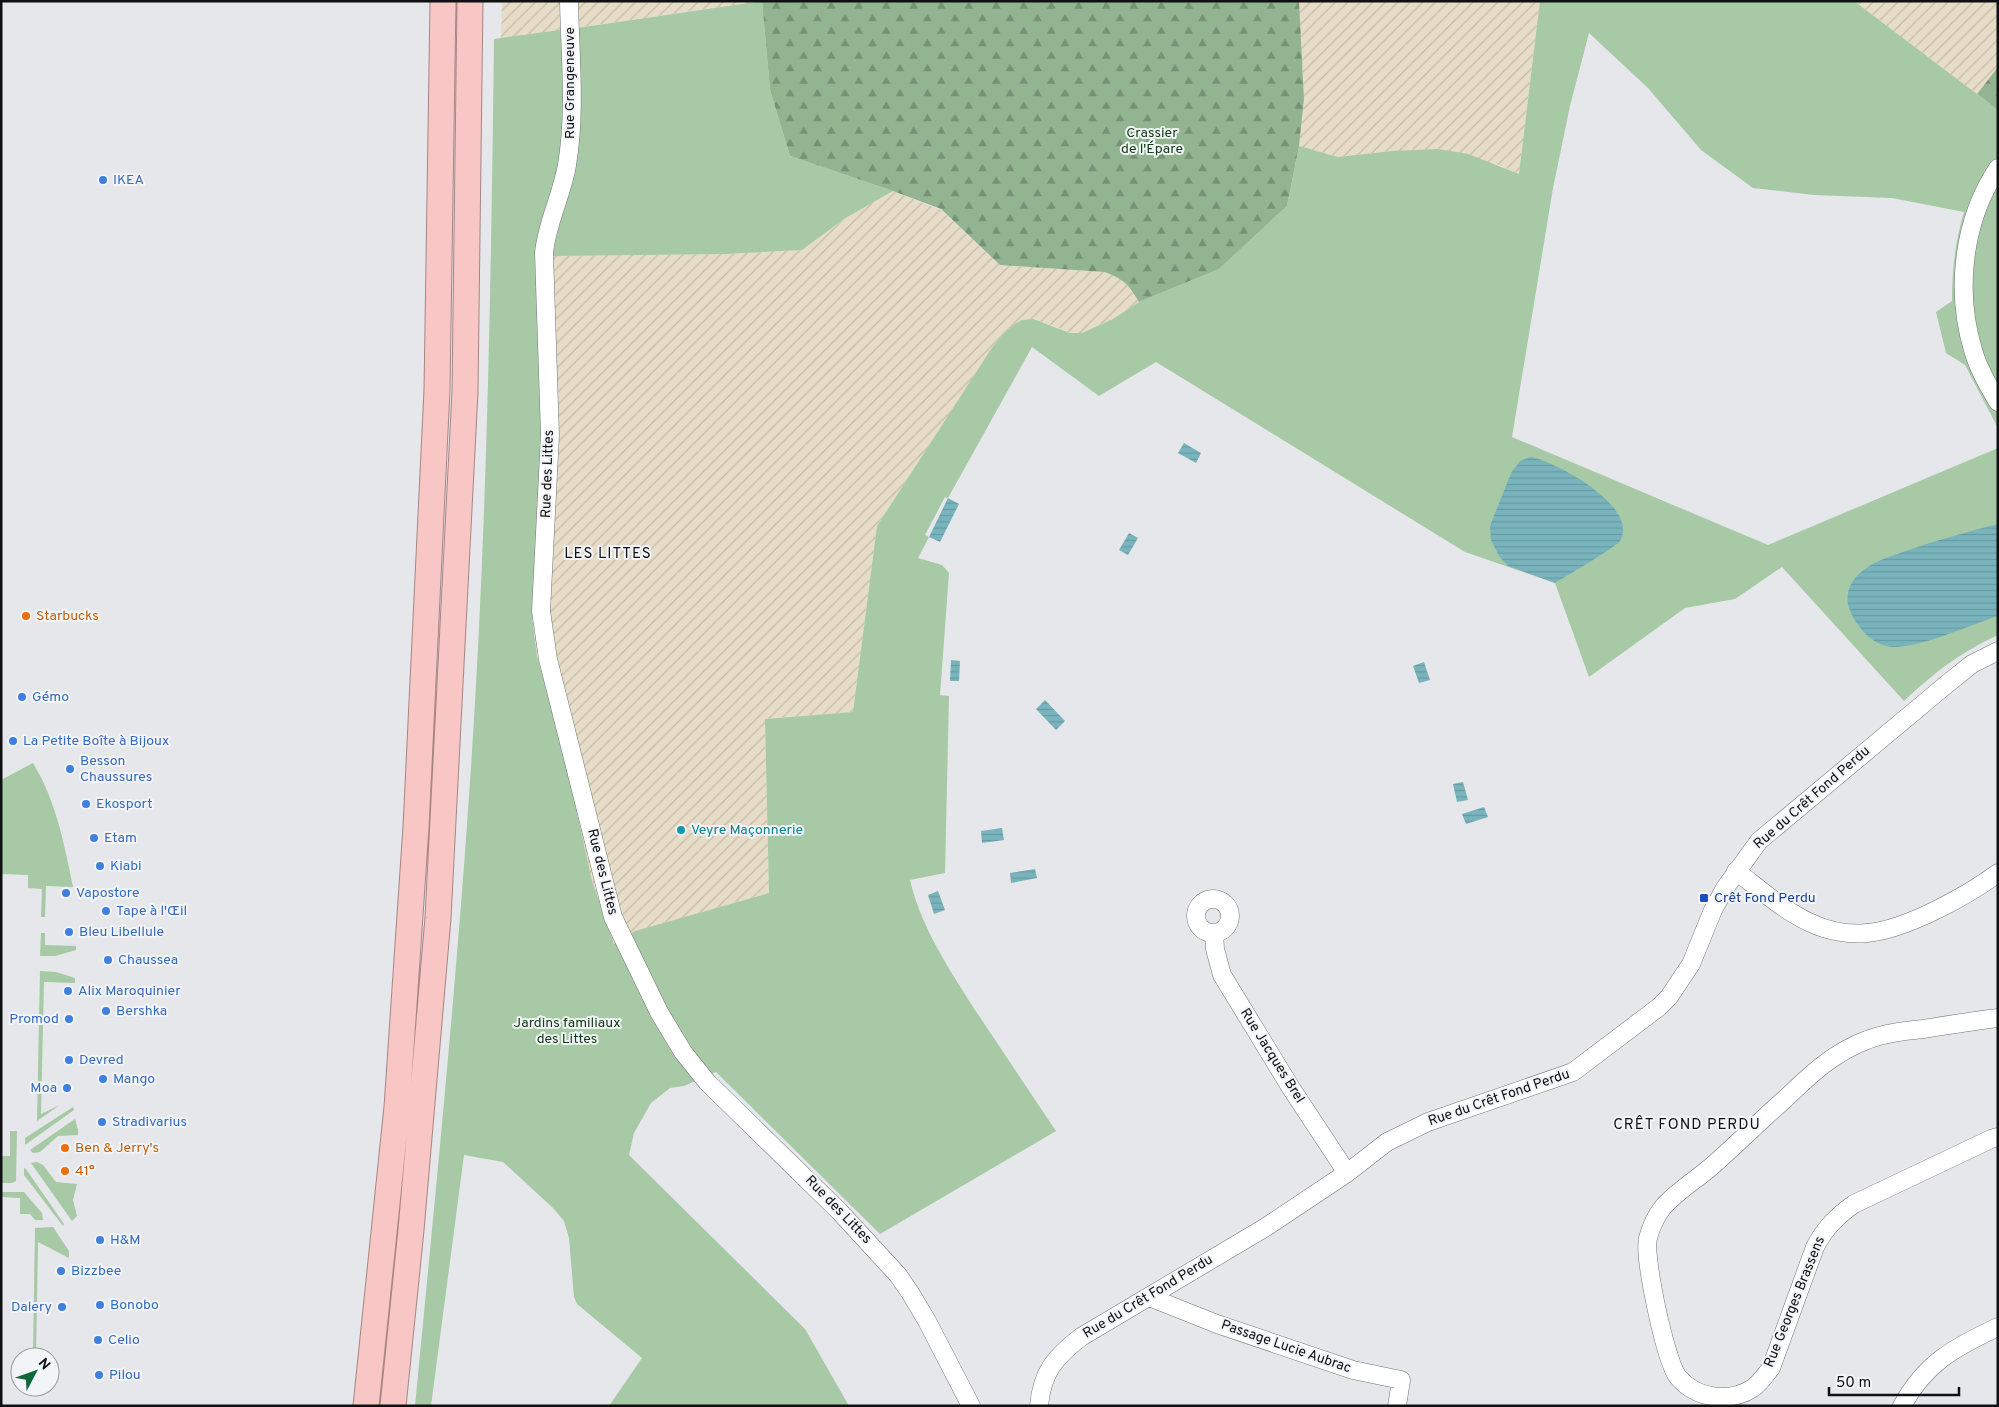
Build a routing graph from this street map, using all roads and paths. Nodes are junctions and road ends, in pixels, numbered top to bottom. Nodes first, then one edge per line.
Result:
1 (443, 1) edge
2 (470, 1) edge
3 (569, 1) edge
4 (1998, 168) edge
5 (545, 281) joint
6 (1998, 402) edge
7 (1998, 652) edge
8 (1736, 871) junction
9 (1998, 873) edge
10 (1214, 933) dead end
11 (1998, 1018) edge
12 (1998, 1137) edge
13 (1347, 1172) junction
14 (1149, 1298) junction
15 (1998, 1327) edge
16 (366, 1406) edge
17 (393, 1406) edge
18 (971, 1406) edge
19 (1039, 1406) edge
20 (1398, 1406) edge
21 (1902, 1406) edge

1 - 16 highway
2 - 17 highway
3 - 5 street, Rue Grangeneuve
4 - 6 street
5 - 18 street, Rue des Littes
7 - 8 street, Rue du Crêt Fond Perdu
8 - 9 street
8 - 13 street, Rue du Crêt Fond Perdu
10 - 13 street, Rue Jacques Brel
11 - 12 street, Rue Georges Brassens
13 - 14 street, Rue du Crêt Fond Perdu
14 - 19 street, Rue du Crêt Fond Perdu
14 - 20 street, Passage Lucie Aubrac
15 - 21 street

